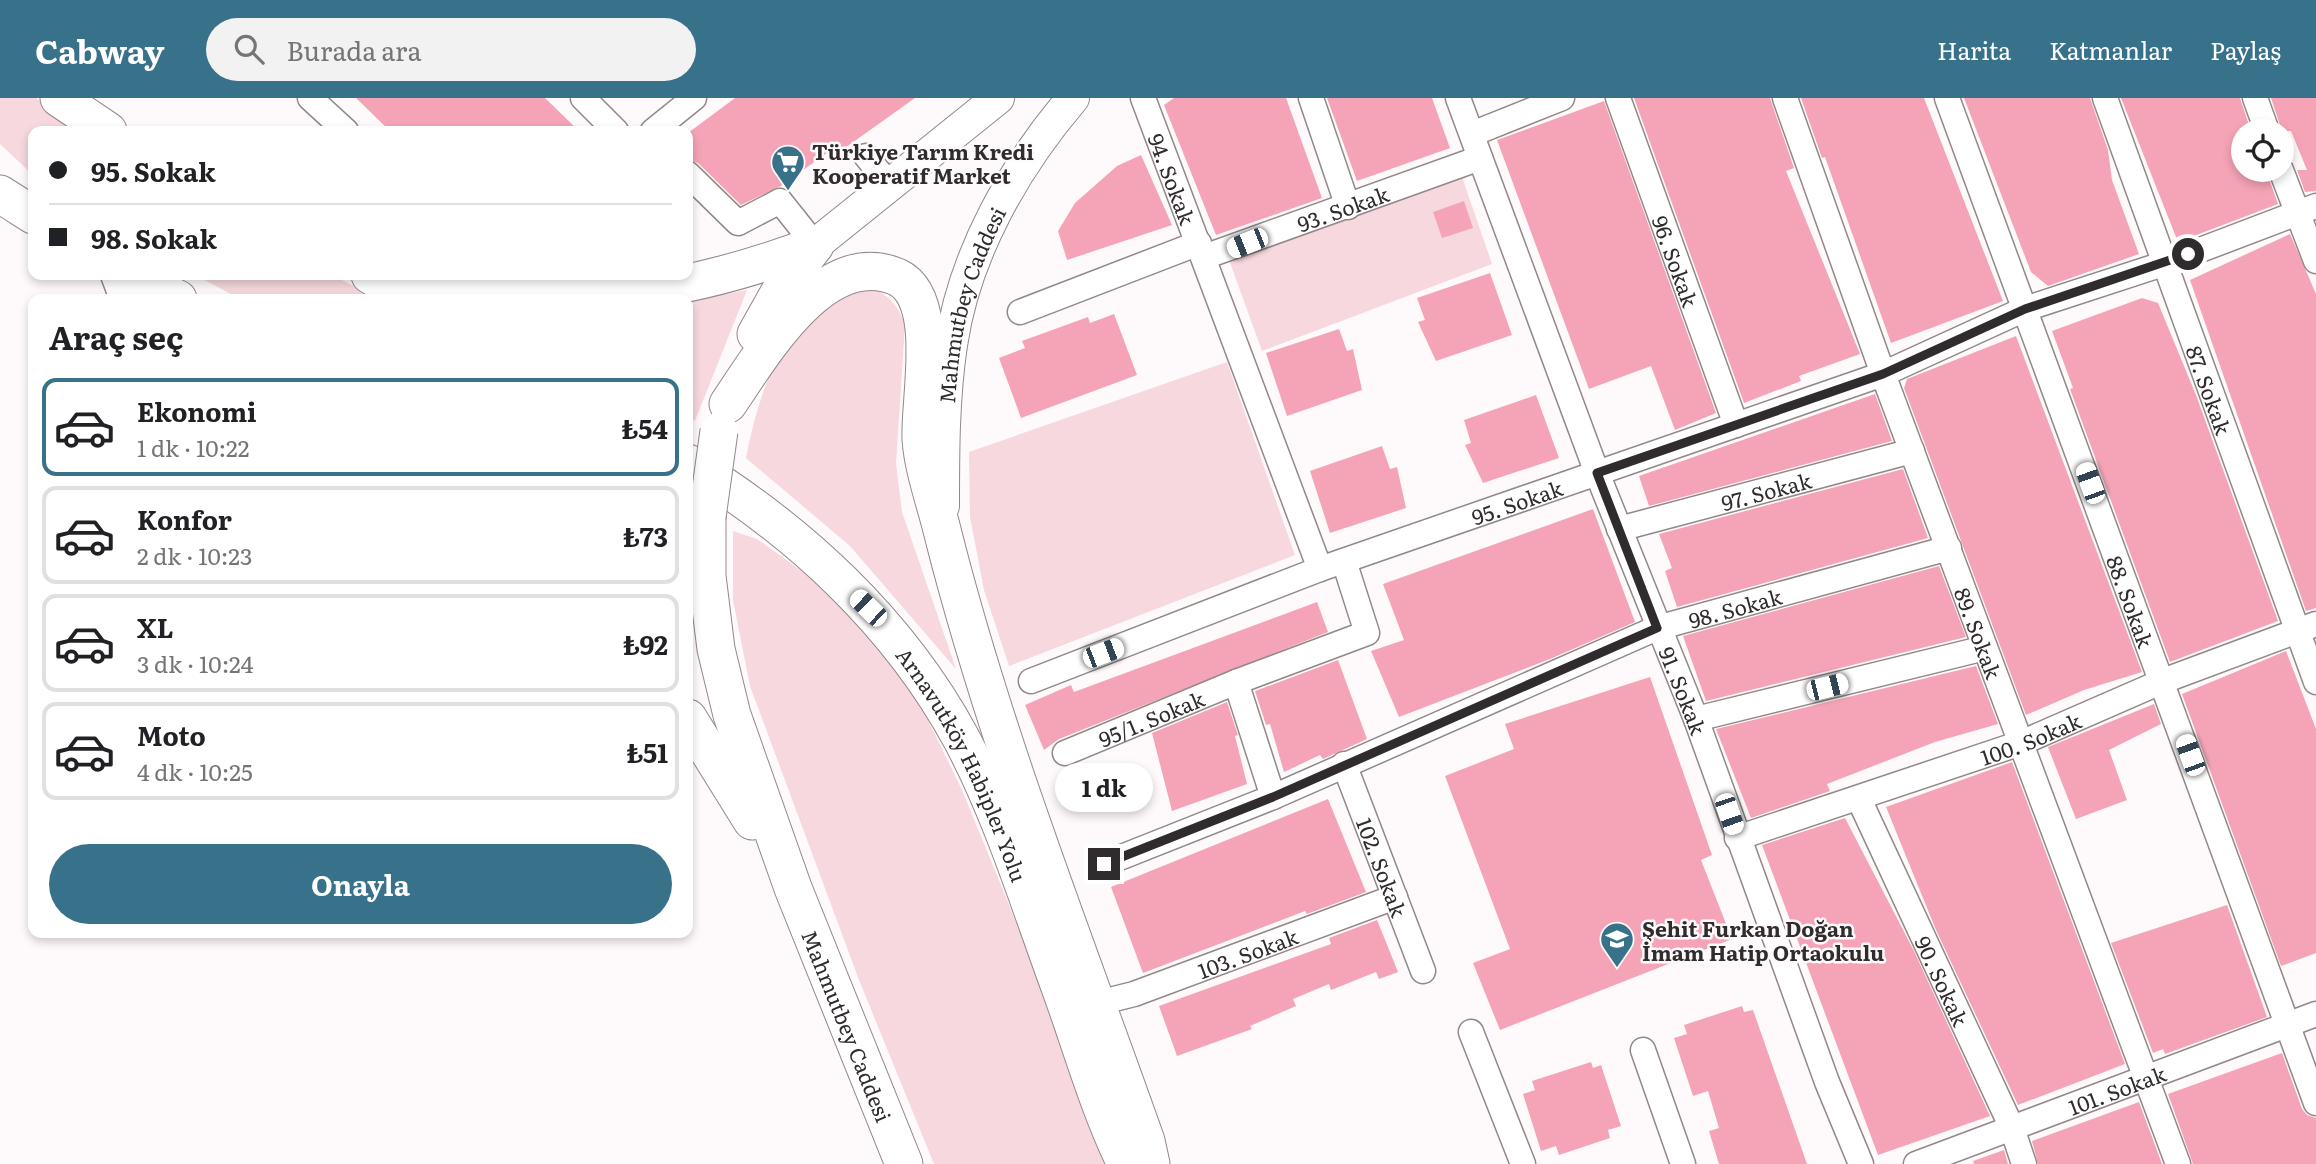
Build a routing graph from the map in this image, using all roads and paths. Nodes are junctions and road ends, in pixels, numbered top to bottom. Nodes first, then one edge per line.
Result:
1 (59, 98) edge
2 (310, 98) edge
3 (583, 98) edge
4 (694, 98) edge
5 (998, 98) edge
6 (1073, 98) edge
7 (1143, 98) edge
8 (1311, 98) edge
9 (1458, 98) edge
10 (1562, 98) edge
11 (1618, 98) edge
12 (1785, 98) edge
13 (1947, 98) edge
14 (2105, 98) edge
15 (2255, 98) edge
16 (2263, 119) edge
17 (101, 126) edge
18 (341, 126) edge
19 (610, 126) edge
20 (659, 126) edge
21 (1472, 134) junction
22 (866, 156) dead end
23 (1480, 158) junction
24 (693, 179) edge
25 (2289, 182) edge
26 (888, 184) junction
27 (0, 194) edge
28 (1348, 208) junction
29 (2306, 209) edge
30 (28, 212) edge
31 (815, 245) junction
32 (1201, 250) junction
33 (2316, 261) edge
34 (2166, 263) junction
35 (141, 280) edge
36 (379, 280) edge
37 (429, 280) edge
38 (168, 294) edge
39 (402, 294) edge
40 (511, 294) edge
41 (632, 294) edge
42 (2025, 309) junction
43 (1020, 312) dead end
44 (1883, 374) junction
45 (724, 418) junction
46 (1736, 425) junction
47 (1912, 451) junction
48 (693, 466) edge
49 (1597, 473) junction
50 (1619, 529) junction
51 (944, 535) junction
52 (1949, 548) junction
53 (1344, 561) junction
54 (1320, 569) junction
55 (2307, 627) edge
56 (1657, 628) junction
57 (1985, 648) junction
58 (1031, 681) dead end
59 (2163, 681) junction
60 (1236, 682) junction
61 (2316, 682) edge
62 (1696, 719) junction
63 (693, 726) edge
64 (2021, 743) junction
65 (1065, 753) dead end
66 (1344, 764) junction
67 (1273, 797) junction
68 (1859, 799) junction
69 (1737, 838) junction
70 (1104, 864) dead end
71 (793, 888) junction
72 (1395, 897) junction
73 (1047, 953) junction
74 (1423, 971) dead end
75 (1098, 1003) junction
76 (2316, 1014) edge
77 (2287, 1025) junction
78 (1471, 1032) dead end
79 (1643, 1050) dead end
80 (2146, 1079) junction
81 (2316, 1103) edge
82 (2012, 1128) junction
83 (1147, 1158) edge
84 (904, 1164) edge
85 (1523, 1164) edge
86 (1683, 1164) edge
87 (1861, 1164) edge
88 (1916, 1164) edge
89 (2024, 1164) edge
90 (2178, 1164) edge

1 - 17 highway
2 - 18 street
3 - 19 street
4 - 20 street
5 - 26 main road
6 - 51 main road, Mahmutbey Caddesi
7 - 32 street, 94. Sokak
8 - 28 street
9 - 21 street, 91. Sokak
10 - 21 street
11 - 46 street, 96. Sokak
12 - 44 street, 89. Sokak
13 - 42 street, 88. Sokak
14 - 34 street, 87. Sokak
15 - 16 street
21 - 23 street, 91. Sokak
22 - 26 street
23 - 28 street, 93. Sokak
23 - 49 street, 91. Sokak
24 - 31 street
25 - 29 street
26 - 31 main road
27 - 30 highway
28 - 32 street, 93. Sokak
29 - 33 street
29 - 34 street, 95. Sokak
31 - 41 highway
31 - 45 highway
32 - 43 street, 93. Sokak
32 - 54 street, 94. Sokak
34 - 42 street, 95. Sokak
34 - 55 street, 87. Sokak
35 - 38 highway
36 - 39 highway
37 - 40 highway
42 - 44 street, 95. Sokak
42 - 59 street, 88. Sokak
44 - 46 street, 95. Sokak
44 - 47 street, 89. Sokak
45 - 51 highway
45 - 71 highway, bridge
46 - 49 street, 95. Sokak
47 - 50 street, 97. Sokak
47 - 52 street, 89. Sokak
48 - 73 highway, Arnavutköy Habipler Yolu
49 - 50 street, 91. Sokak
49 - 53 street, 95. Sokak
50 - 56 street, 91. Sokak
51 - 75 highway
52 - 56 street, 98. Sokak
52 - 57 street, 89. Sokak
53 - 54 street, 95. Sokak
53 - 60 street, 95/1. Sokak
54 - 58 street, 95. Sokak
55 - 59 street, 100. Sokak
55 - 61 street, 87. Sokak
56 - 62 street, 91. Sokak
56 - 66 street, 98. Sokak
57 - 62 street
57 - 64 street, 89. Sokak
59 - 64 street, 100. Sokak
59 - 77 street, 88. Sokak
60 - 65 street, 95/1. Sokak
60 - 67 street
62 - 69 street, 91. Sokak
63 - 71 highway
64 - 68 street, 100. Sokak
64 - 80 street, 89. Sokak
66 - 67 street, 98. Sokak
66 - 72 street, 102. Sokak
67 - 70 street, 98. Sokak
68 - 69 street, 100. Sokak
68 - 82 street, 90. Sokak
69 - 87 street, 91. Sokak
71 - 84 highway, Mahmutbey Caddesi
72 - 74 street, 102. Sokak
72 - 75 street, 103. Sokak
73 - 75 highway
73 - 83 highway, Arnavutköy Habipler Yolu
75 - 83 highway
76 - 77 street, 101. Sokak
77 - 80 street, 101. Sokak
77 - 81 street, 88. Sokak
78 - 85 street
79 - 86 street
80 - 82 street, 101. Sokak
80 - 90 street, 89. Sokak
82 - 88 street, 101. Sokak
82 - 89 street, 90. Sokak

